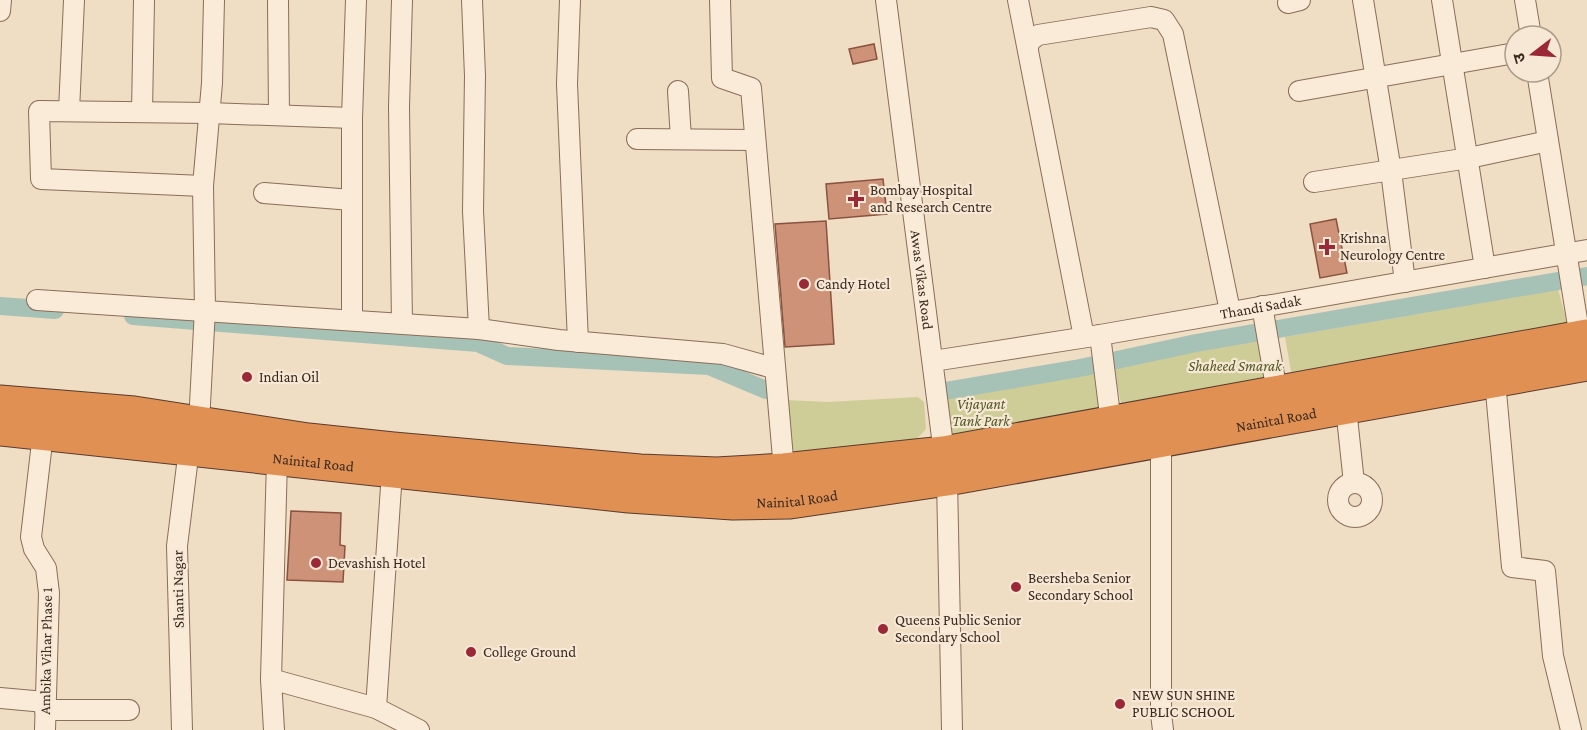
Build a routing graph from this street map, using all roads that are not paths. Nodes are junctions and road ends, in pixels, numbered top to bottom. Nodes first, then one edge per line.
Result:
1 (1, 0) edge
2 (74, 0) edge
3 (144, 0) edge
4 (214, 0) edge
5 (278, 0) edge
6 (356, 0) edge
7 (402, 0) edge
8 (472, 0) edge
9 (570, 0) edge
10 (720, 0) edge
11 (886, 0) edge
12 (1018, 0) edge
13 (1363, 0) edge
14 (1442, 0) edge
15 (1526, 0) edge
16 (0, 11) edge
17 (1529, 24) edge
18 (1028, 47) junction
19 (1503, 55) edge
20 (1452, 64) junction
21 (1376, 77) junction
22 (1539, 84) edge
23 (678, 91) dead end
24 (1299, 91) dead end
25 (69, 111) junction
26 (142, 112) junction
27 (209, 112) junction
28 (279, 115) junction
29 (352, 118) junction
30 (637, 139) dead end
31 (681, 139) junction
32 (754, 140) junction
33 (1548, 141) junction
34 (1469, 158) junction
35 (1392, 171) junction
36 (1314, 182) dead end
37 (204, 186) junction
38 (264, 193) dead end
39 (352, 200) junction
40 (1587, 250) edge
41 (1485, 268) junction
42 (1568, 271) junction
43 (1405, 282) junction
44 (37, 300) dead end
45 (1230, 311) junction
46 (204, 317) junction
47 (352, 320) junction
48 (1264, 322) junction
49 (402, 323) junction
50 (478, 329) junction
51 (578, 342) junction
52 (1584, 346) edge
53 (1098, 349) junction
54 (933, 361) junction
55 (773, 368) junction
56 (1495, 381) junction
57 (1277, 392) junction
58 (0, 402) edge
59 (1346, 408) junction
60 (45, 420) junction
61 (1111, 423) junction
62 (1161, 428) junction
63 (0, 429) edge
64 (194, 436) junction
65 (277, 460) junction
66 (946, 466) junction
67 (392, 472) junction
68 (1354, 483) dead end
69 (785, 486) junction
70 (271, 679) junction
71 (0, 698) edge
72 (45, 706) junction
73 (376, 708) junction
74 (129, 710) dead end
75 (45, 730) edge
76 (182, 730) edge
77 (274, 730) edge
78 (419, 730) edge
79 (952, 730) edge
80 (1163, 730) edge
81 (1571, 730) edge

1 - 16 street
2 - 25 street
3 - 26 street
4 - 27 street, Shanti Nagar
5 - 28 street
6 - 29 street
7 - 49 street
8 - 50 street
9 - 51 street
10 - 32 street
11 - 54 street, Awas Vikas Road
12 - 18 street
13 - 21 street
14 - 20 street
15 - 17 street
18 - 45 street
18 - 53 street
19 - 20 street
20 - 21 street
20 - 34 street
21 - 24 street
21 - 35 street
22 - 33 street
23 - 31 street
25 - 26 street
25 - 37 street
26 - 27 street
27 - 28 street
27 - 37 street, Shanti Nagar
28 - 29 street
29 - 39 street
30 - 31 street
31 - 32 street
32 - 55 street
33 - 34 street
33 - 42 street
34 - 35 street
34 - 41 street
35 - 36 street
35 - 43 street
37 - 46 street, Shanti Nagar
38 - 39 street
39 - 47 street
40 - 42 street, Thandi Sadak
41 - 42 street, Thandi Sadak
41 - 43 street, Thandi Sadak
42 - 52 street
43 - 48 street, Thandi Sadak
44 - 46 street
45 - 48 street, Thandi Sadak
45 - 53 street, Thandi Sadak
46 - 47 street
46 - 64 street, Shanti Nagar
47 - 49 street
48 - 57 street
49 - 50 street
50 - 51 street
51 - 55 street
52 - 56 highway, Nainital Road
52 - 57 highway, Nainital Road
53 - 54 street, Thandi Sadak
53 - 61 street
54 - 66 street, Awas Vikas Road
55 - 69 street
56 - 59 highway, Nainital Road
56 - 81 street
57 - 62 highway, Nainital Road
58 - 60 highway, Nainital Road
59 - 62 highway, Nainital Road
59 - 68 street
60 - 63 highway, Nainital Road
60 - 64 highway, Nainital Road
60 - 72 street, Ambika Vihar Phase 1
61 - 62 highway, Nainital Road
61 - 66 highway, Nainital Road
62 - 66 highway, Nainital Road
62 - 80 street
64 - 65 highway, Nainital Road
64 - 69 highway, Nainital Road
64 - 76 street, Shanti Nagar
65 - 67 highway, Nainital Road
65 - 70 street
66 - 69 highway, Nainital Road
66 - 79 street, Awas Vikas Road
67 - 69 highway, Nainital Road
67 - 73 street
70 - 73 street
70 - 77 street
71 - 72 street
72 - 74 street
72 - 75 street, Ambika Vihar Phase 1
73 - 78 street

